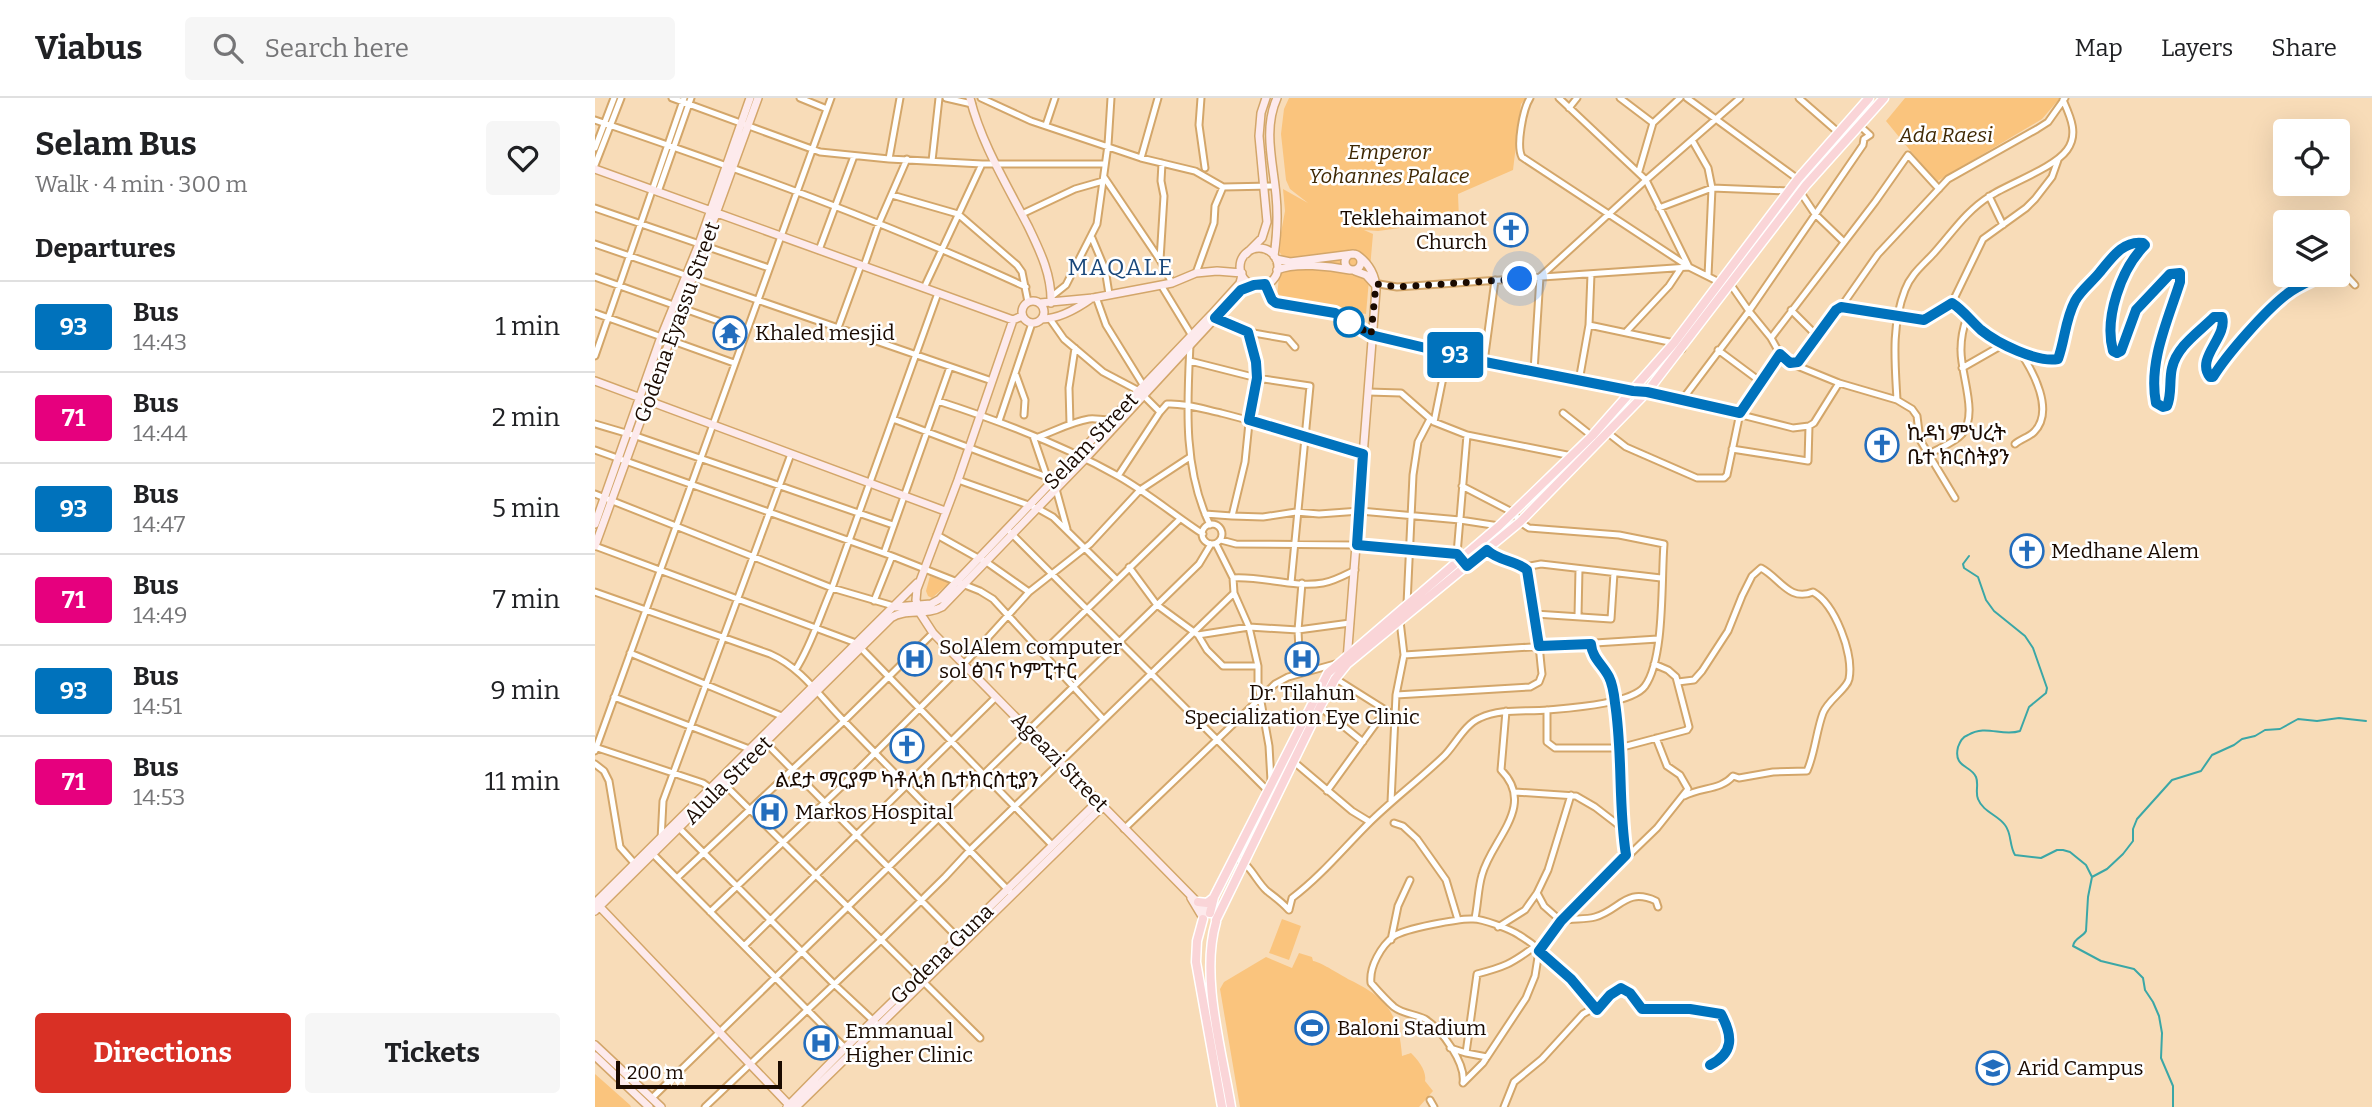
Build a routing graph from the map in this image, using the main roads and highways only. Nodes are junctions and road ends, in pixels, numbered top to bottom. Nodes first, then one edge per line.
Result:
1 (1884, 98) edge
2 (1867, 100) edge
3 (1874, 110) junction
4 (1462, 560) junction
5 (1344, 662) junction
6 (1332, 676) junction
7 (1290, 758) junction
8 (1272, 796) junction
9 (1240, 860) junction
10 (1214, 897) junction
11 (1198, 902) road end
12 (1209, 917) junction
13 (1222, 1107) edge
14 (1231, 1107) edge

1 - 3 main road
2 - 3 main road
2 - 4 main road
3 - 4 main road
4 - 5 main road
4 - 5 main road
5 - 6 main road
6 - 7 main road
6 - 7 main road
7 - 8 main road
7 - 8 main road
8 - 9 main road
9 - 10 main road
9 - 12 main road
10 - 11 main road
10 - 12 main road
12 - 13 main road
12 - 14 main road

